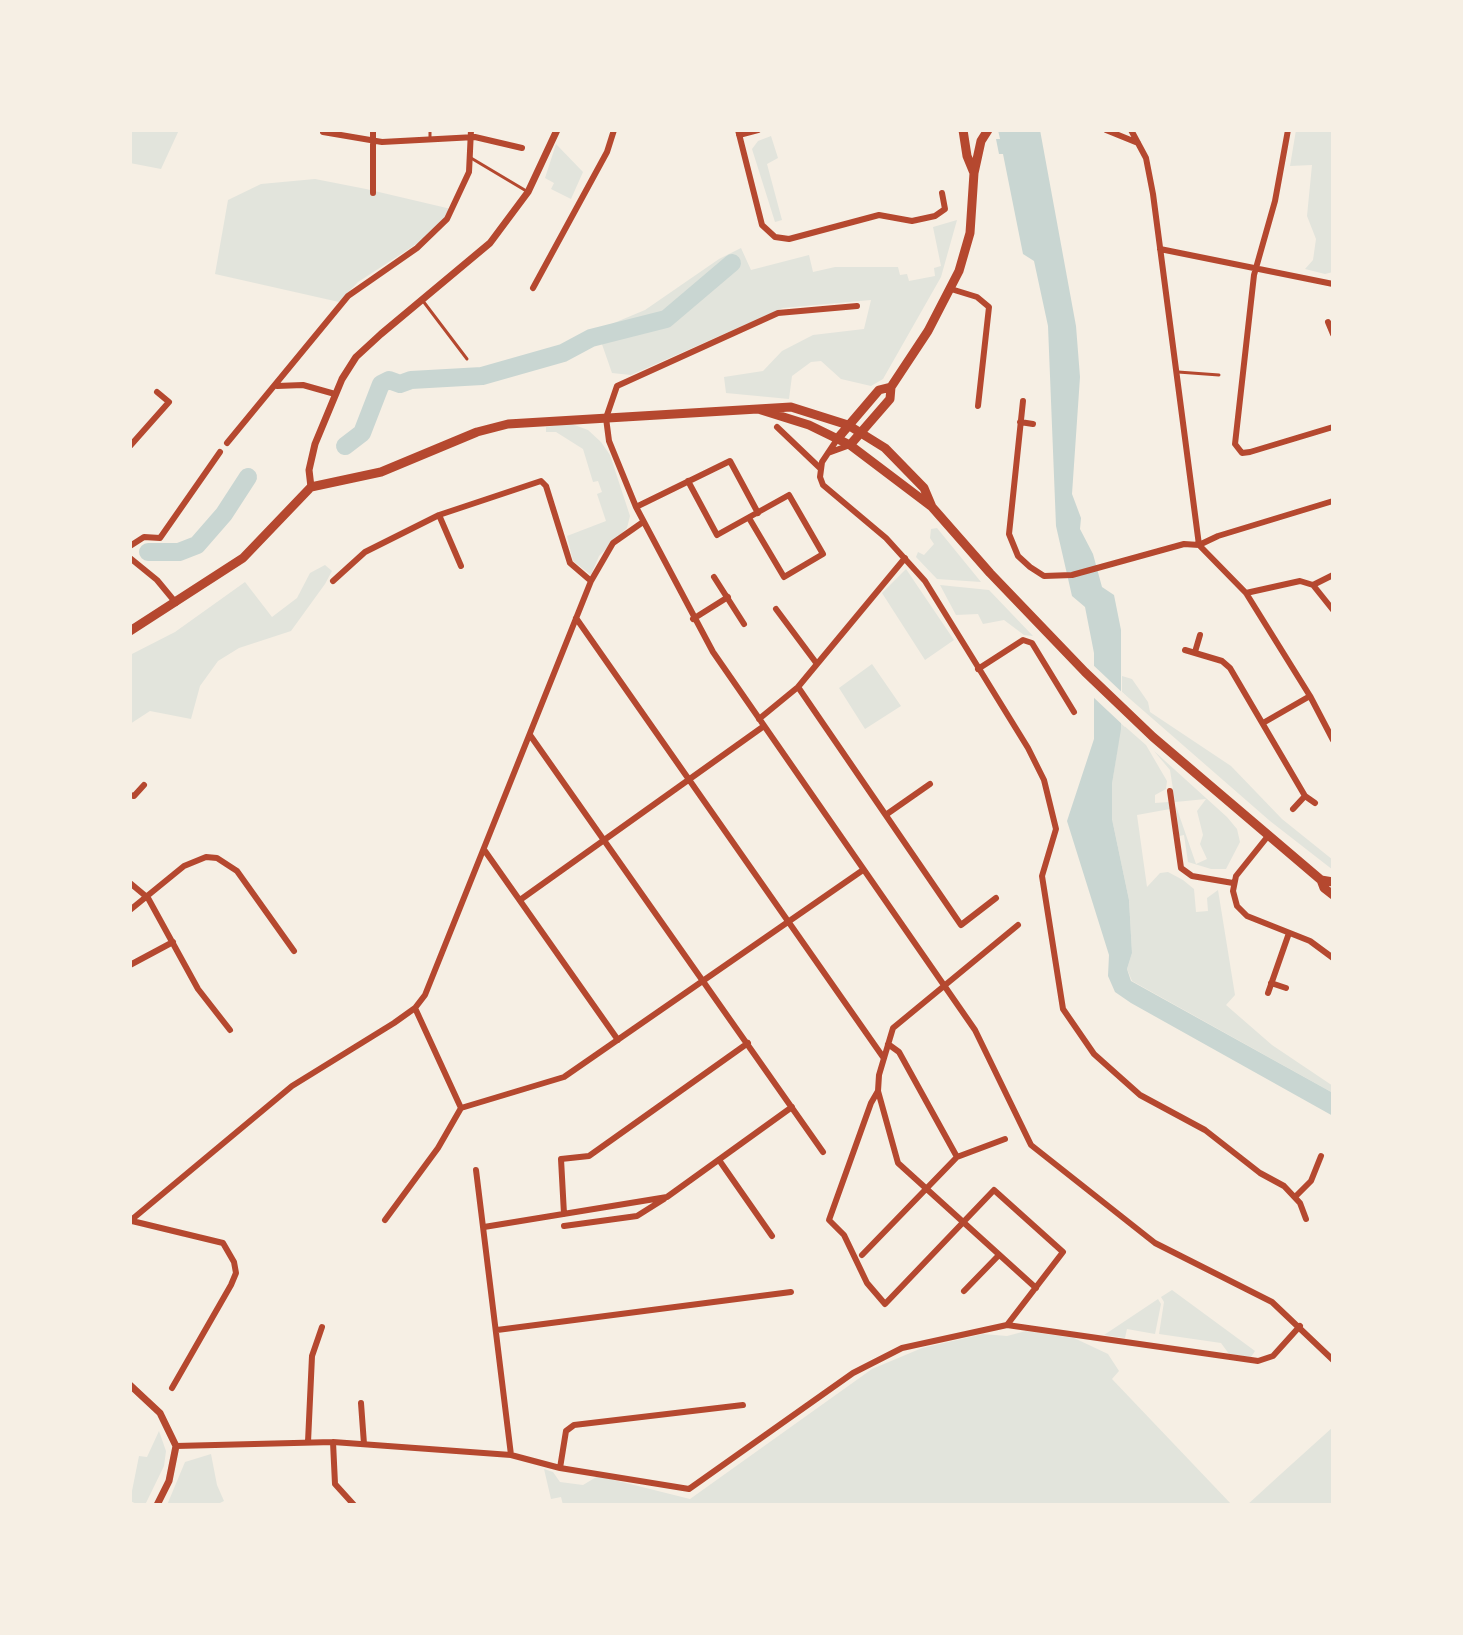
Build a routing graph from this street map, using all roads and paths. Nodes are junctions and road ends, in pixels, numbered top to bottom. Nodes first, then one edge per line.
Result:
1 (373, 130) edge
2 (557, 130) edge
3 (614, 130) edge
4 (758, 130) edge
5 (963, 130) edge
6 (988, 130) edge
7 (999, 130) edge
8 (1106, 130) edge
9 (1131, 130) edge
10 (1288, 130) edge
11 (430, 131) edge
12 (323, 132) dead end
13 (738, 133) edge
14 (471, 134) edge
15 (373, 140) junction
16 (430, 140) junction
17 (1138, 143) junction
18 (522, 148) dead end
19 (471, 158) junction
20 (974, 173) junction
21 (528, 192) junction
22 (373, 193) dead end
23 (942, 193) dead end
24 (1160, 249) junction
25 (1256, 268) junction
26 (1333, 284) edge
27 (533, 288) dead end
28 (951, 289) junction
29 (422, 300) junction
30 (857, 306) dead end
31 (1328, 322) dead end
32 (1333, 334) edge
33 (467, 359) dead end
34 (1176, 372) junction
35 (1219, 375) dead end
36 (277, 386) junction
37 (891, 387) junction
38 (157, 392) dead end
39 (335, 394) junction
40 (1023, 401) dead end
41 (978, 406) dead end
42 (758, 409) junction
43 (606, 418) junction
44 (1020, 422) junction
45 (1033, 424) dead end
46 (848, 425) junction
47 (777, 427) dead end
48 (1333, 427) edge
49 (861, 433) junction
50 (838, 438) junction
51 (227, 443) dead end
52 (850, 445) junction
53 (130, 446) edge
54 (220, 452) dead end
55 (828, 453) junction
56 (821, 469) junction
57 (688, 481) junction
58 (311, 487) junction
59 (1333, 501) edge
60 (636, 507) junction
61 (932, 507) junction
62 (758, 513) junction
63 (439, 515) junction
64 (749, 518) junction
65 (643, 522) junction
66 (1199, 545) junction
67 (130, 546) edge
68 (130, 558) edge
69 (905, 558) junction
70 (461, 566) dead end
71 (1333, 575) edge
72 (714, 577) dead end
73 (333, 581) dead end
74 (591, 581) junction
75 (1313, 585) junction
76 (1246, 593) junction
77 (728, 597) junction
78 (177, 604) junction
79 (776, 609) dead end
80 (1333, 610) edge
81 (576, 618) junction
82 (693, 619) junction
83 (744, 624) dead end
84 (130, 631) edge
85 (1200, 635) dead end
86 (1185, 650) dead end
87 (1195, 652) junction
88 (817, 664) junction
89 (978, 669) junction
90 (798, 687) junction
91 (1310, 696) junction
92 (1074, 712) dead end
93 (761, 722) junction
94 (1263, 723) junction
95 (530, 735) junction
96 (1333, 740) edge
97 (690, 779) junction
98 (930, 784) dead end
99 (144, 785) dead end
100 (130, 795) edge
101 (1305, 796) junction
102 (1160, 799) dead end
103 (1315, 803) dead end
104 (1293, 809) dead end
105 (887, 814) junction
106 (1268, 836) junction
107 (604, 839) junction
108 (485, 851) junction
109 (863, 870) junction
110 (1321, 880) junction
111 (1333, 882) edge
112 (130, 883) edge
113 (1233, 883) junction
114 (1333, 895) edge
115 (148, 898) junction
116 (996, 898) dead end
117 (520, 900) junction
118 (130, 910) edge
119 (789, 922) junction
120 (1018, 925) dead end
121 (1289, 933) junction
122 (173, 942) junction
123 (294, 951) dead end
124 (1333, 958) edge
125 (130, 965) edge
126 (705, 980) junction
127 (1271, 983) junction
128 (942, 985) junction
129 (1286, 988) dead end
130 (1268, 993) dead end
131 (415, 1008) junction
132 (230, 1030) dead end
133 (618, 1040) junction
134 (748, 1043) junction
135 (888, 1044) junction
136 (883, 1057) junction
137 (878, 1091) junction
138 (792, 1107) junction
139 (461, 1108) junction
140 (1005, 1139) dead end
141 (823, 1152) dead end
142 (1321, 1156) dead end
143 (957, 1157) junction
144 (719, 1160) junction
145 (476, 1170) dead end
146 (926, 1188) junction
147 (667, 1197) junction
148 (1295, 1197) junction
149 (564, 1214) junction
150 (1306, 1219) dead end
151 (385, 1220) dead end
152 (131, 1221) edge
153 (964, 1223) junction
154 (564, 1226) dead end
155 (484, 1227) junction
156 (772, 1236) dead end
157 (862, 1255) dead end
158 (999, 1255) junction
159 (1036, 1288) junction
160 (964, 1291) dead end
161 (791, 1292) dead end
162 (1007, 1325) junction
163 (1300, 1326) junction
164 (322, 1327) dead end
165 (497, 1330) junction
166 (1333, 1360) edge
167 (130, 1385) edge
168 (172, 1388) dead end
169 (361, 1403) dead end
170 (743, 1405) dead end
171 (308, 1442) junction
172 (333, 1442) junction
173 (364, 1444) junction
174 (176, 1446) junction
175 (511, 1455) junction
176 (560, 1468) junction
177 (157, 1505) edge
178 (354, 1505) edge

1 - 15 street
2 - 21 street
3 - 27 street
4 - 13 street
5 - 20 main road
6 - 7 main road
6 - 20 main road
8 - 17 street
9 - 17 street
10 - 25 street
11 - 16 lane
12 - 15 street
13 - 23 street
14 - 16 street
14 - 18 street
14 - 19 street
15 - 16 street
15 - 22 street
17 - 24 street
19 - 21 lane
19 - 36 street
20 - 28 main road
21 - 29 street
24 - 25 street
24 - 34 street
25 - 26 street
25 - 48 street
28 - 37 main road
28 - 41 street
29 - 33 lane
29 - 39 street
30 - 43 street
31 - 32 street
34 - 35 lane
34 - 66 street
36 - 39 street
36 - 51 street
37 - 46 main road
37 - 49 main road
38 - 53 street
39 - 58 street
40 - 44 street
42 - 43 main road
42 - 46 main road
42 - 50 main road
43 - 58 main road
43 - 60 street
44 - 45 street
44 - 66 street
46 - 49 main road
46 - 50 main road
47 - 56 street
49 - 52 main road
49 - 61 main road
50 - 52 main road
50 - 55 street
52 - 55 street
52 - 61 main road
54 - 67 street
55 - 56 street
56 - 69 street
57 - 60 street
57 - 62 street
57 - 64 street
58 - 78 main road
59 - 66 street
60 - 65 street
61 - 106 main road
62 - 64 street
62 - 64 street
63 - 70 street
63 - 73 street
63 - 74 street
65 - 74 street
65 - 82 street
66 - 76 street
68 - 78 street
69 - 88 street
69 - 89 street
71 - 75 street
72 - 77 street
74 - 81 street
75 - 76 street
75 - 80 street
76 - 91 street
77 - 82 street
77 - 83 street
78 - 84 main road
79 - 88 street
81 - 95 street
81 - 97 street
82 - 93 street
85 - 87 street
86 - 87 street
87 - 94 street
88 - 90 street
89 - 92 street
89 - 148 street
90 - 93 street
90 - 105 street
91 - 94 street
91 - 96 street
93 - 97 street
93 - 109 street
94 - 101 street
95 - 107 street
95 - 108 street
97 - 107 street
97 - 119 street
98 - 105 street
99 - 100 street
101 - 103 street
101 - 104 street
102 - 113 street
105 - 116 street
106 - 110 main road
106 - 113 street
107 - 117 street
107 - 126 street
108 - 117 street
108 - 131 street
109 - 119 street
109 - 128 street
110 - 111 main road
110 - 114 main road
112 - 115 street
113 - 121 street
115 - 118 street
115 - 122 street
115 - 123 street
117 - 133 street
119 - 126 street
119 - 136 street
120 - 128 street
121 - 124 street
121 - 127 street
122 - 125 street
122 - 132 street
126 - 133 street
126 - 134 street
127 - 129 street
127 - 130 street
128 - 135 street
128 - 163 street
131 - 139 street
131 - 152 street
133 - 139 street
134 - 138 street
134 - 149 street
135 - 136 street
135 - 143 street
136 - 137 street
137 - 146 street
137 - 153 street
138 - 141 street
138 - 144 street
139 - 151 street
140 - 143 street
142 - 148 street
143 - 146 street
144 - 147 street
144 - 156 street
145 - 155 street
146 - 153 street
146 - 157 street
147 - 149 street
147 - 154 street
148 - 150 street
149 - 155 street
152 - 168 street
153 - 158 street
153 - 159 street
155 - 165 street
158 - 159 street
158 - 160 street
159 - 162 street
161 - 165 street
162 - 163 street
162 - 176 street
163 - 166 street
164 - 171 street
165 - 175 street
167 - 174 street
169 - 173 street
170 - 176 street
171 - 172 street
171 - 174 street
172 - 173 street
172 - 178 street
173 - 175 street
174 - 177 street
175 - 176 street

